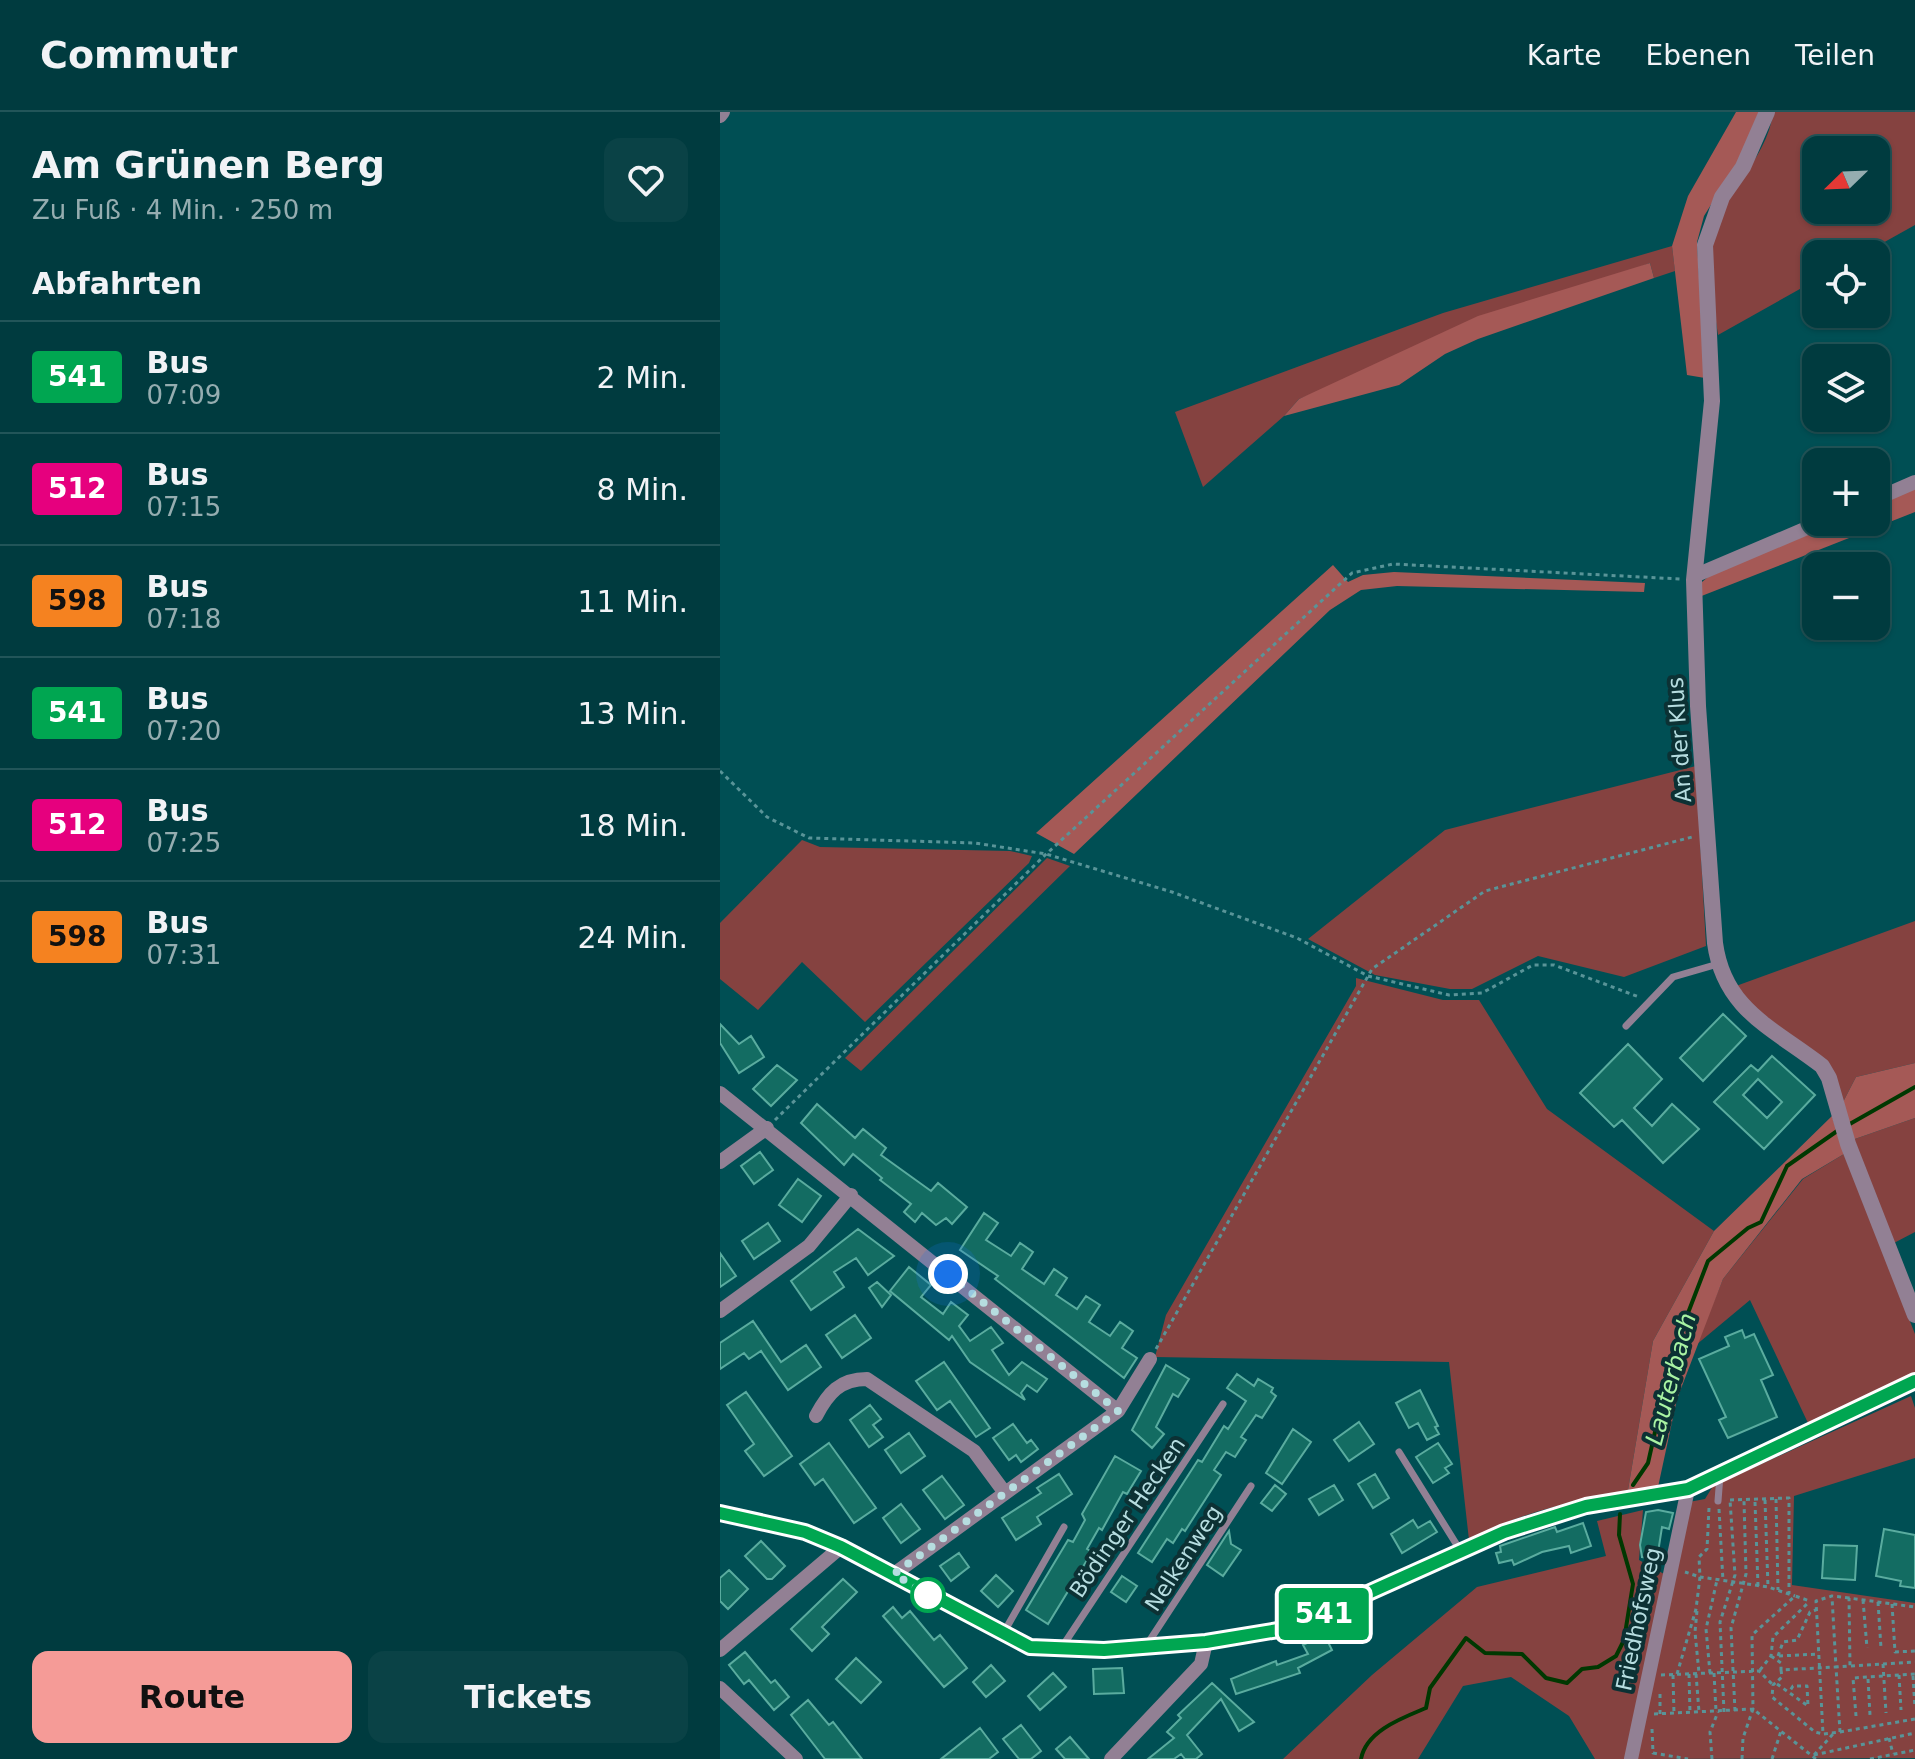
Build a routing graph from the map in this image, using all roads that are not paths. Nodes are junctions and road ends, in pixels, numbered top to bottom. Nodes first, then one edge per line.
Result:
1 (1767, 112) edge
2 (1915, 482) edge
3 (1890, 493) edge
4 (1802, 530) edge
5 (1694, 578) junction
6 (1718, 964) junction
7 (1626, 1026) dead end
8 (720, 1093) edge
9 (767, 1128) junction
10 (720, 1162) edge
11 (851, 1195) junction
12 (720, 1311) edge
13 (1915, 1315) edge
14 (1150, 1359) road end
15 (1915, 1381) edge
16 (1223, 1404) dead end
17 (1118, 1411) junction
18 (816, 1416) dead end
19 (1399, 1452) dead end
20 (1720, 1472) junction
21 (1251, 1486) dead end
22 (1688, 1489) junction
23 (1005, 1493) junction
24 (1718, 1501) road end
25 (720, 1513) edge
26 (1064, 1527) dead end
27 (841, 1547) junction
28 (1460, 1550) junction
29 (894, 1574) junction
30 (1003, 1634) junction
31 (1206, 1642) junction
32 (1145, 1648) junction
33 (1061, 1649) junction
34 (720, 1650) edge
35 (720, 1688) edge
36 (796, 1759) edge
37 (1111, 1759) edge
38 (1631, 1759) edge

1 - 5 street, An der Klus
2 - 3 street
4 - 5 street
5 - 6 street, An der Klus
6 - 7 lane
6 - 13 street, An der Klus
8 - 9 street
9 - 10 street
9 - 11 street
11 - 12 street
11 - 17 street
14 - 17 street
15 - 20 street
16 - 33 lane, Bödinger Hecken
17 - 23 street
18 - 23 street
19 - 28 lane
20 - 22 street
20 - 24 lane
21 - 32 lane, Nelkenweg
22 - 28 street
22 - 38 street, Friedhofsweg
23 - 29 street
25 - 27 street
26 - 30 lane
27 - 29 street
27 - 34 street
28 - 31 street
29 - 30 street
30 - 33 street
31 - 32 street
31 - 37 street
32 - 33 street
35 - 36 street

